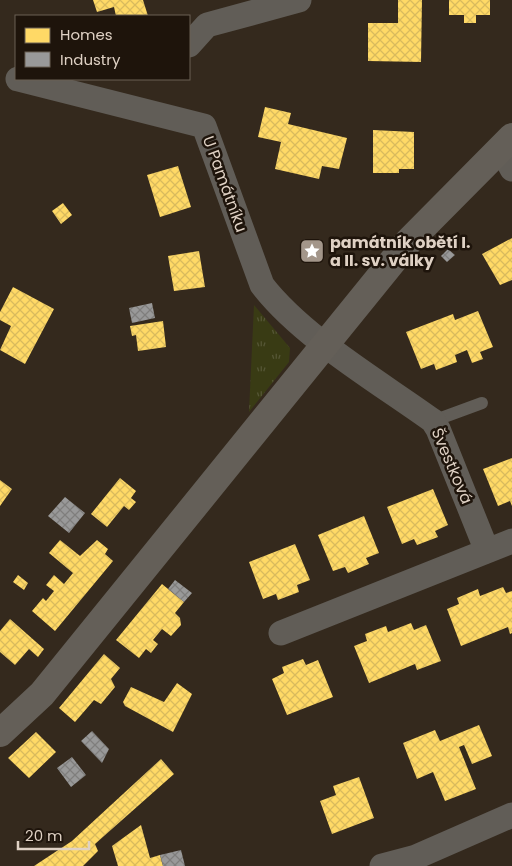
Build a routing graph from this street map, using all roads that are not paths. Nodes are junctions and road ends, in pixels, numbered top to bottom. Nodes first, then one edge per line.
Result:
1 (299, 0) edge
2 (190, 44) edge
3 (0, 74) edge
4 (15, 78) edge
5 (21, 80) edge
6 (508, 151) edge
7 (325, 343) junction
8 (482, 403) dead end
9 (433, 421) junction
10 (512, 541) edge
11 (486, 551) junction
12 (281, 633) dead end
13 (0, 733) edge
14 (512, 815) edge
15 (382, 866) edge

1 - 2 street
3 - 4 street, U Památníku
5 - 7 street, U Památníku
6 - 7 street
7 - 9 street, Švestková
7 - 13 street
8 - 9 lane
9 - 11 street, Švestková
10 - 11 street
11 - 12 street
14 - 15 street

